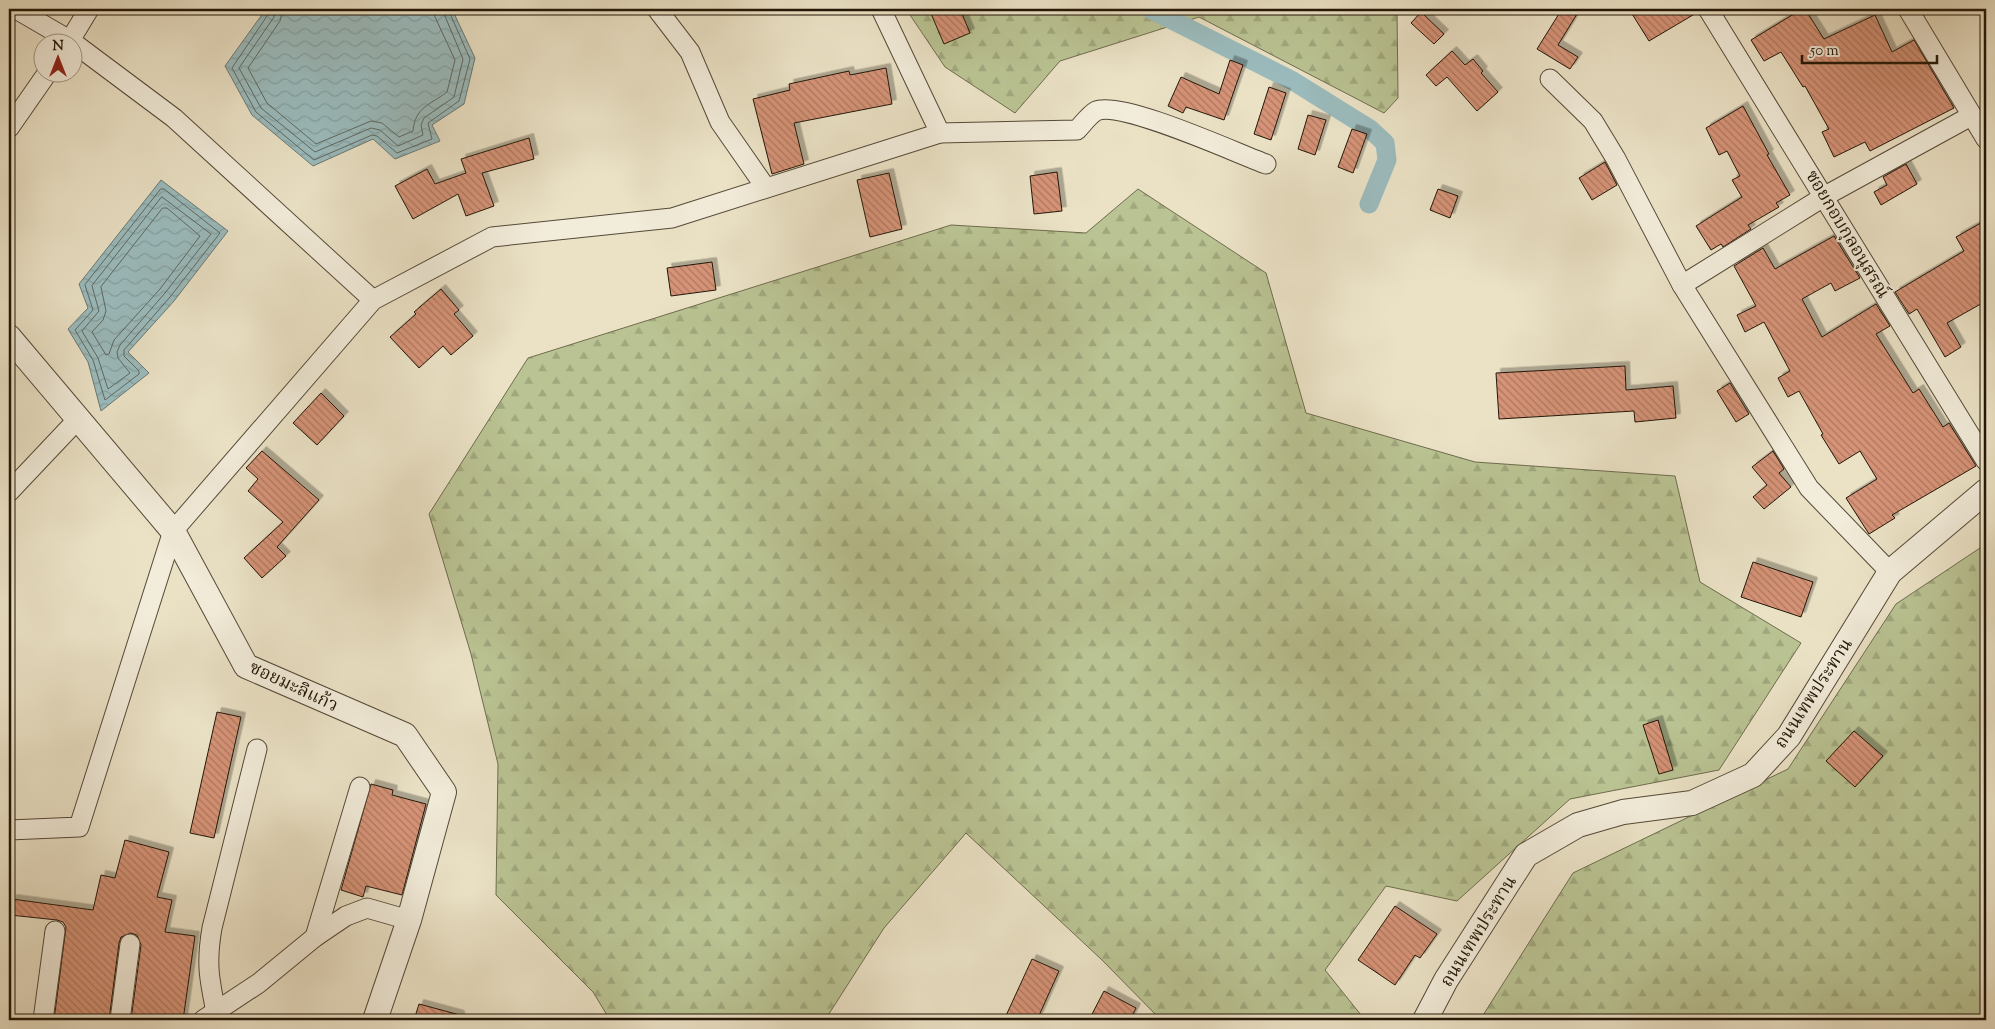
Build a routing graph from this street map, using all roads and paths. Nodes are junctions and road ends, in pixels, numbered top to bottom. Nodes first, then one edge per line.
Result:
1 (16, 9) edge
2 (89, 9) edge
3 (657, 9) edge
4 (881, 9) edge
5 (1708, 9) edge
6 (1908, 9) edge
7 (54, 32) edge
8 (76, 32) edge
9 (82, 51) edge
10 (1550, 79) dead end
11 (41, 82) edge
12 (1971, 116) junction
13 (9, 128) edge
14 (940, 133) junction
15 (1986, 139) edge
16 (1266, 164) dead end
17 (766, 188) junction
18 (1825, 196) junction
19 (1682, 285) junction
20 (373, 300) junction
21 (9, 337) edge
22 (78, 419) junction
23 (1986, 460) edge
24 (1986, 491) edge
25 (9, 492) edge
26 (173, 531) junction
27 (1890, 572) junction
28 (258, 749) dead end
29 (360, 787) dead end
30 (9, 830) edge
31 (409, 920) junction
32 (55, 932) dead end
33 (315, 937) junction
34 (130, 944) dead end
35 (210, 1016) edge
36 (42, 1020) edge
37 (120, 1020) edge
38 (376, 1020) edge
39 (1425, 1020) edge

1 - 7 street
2 - 8 street
3 - 17 street
4 - 14 street
5 - 18 street, ซอยกอบกุลอนุสรณ์
6 - 12 street
9 - 20 street
10 - 19 street
11 - 13 street
12 - 15 street
12 - 18 street
14 - 16 street
14 - 17 street
17 - 20 street
18 - 19 street
18 - 23 street, ซอยกอบกุลอนุสรณ์
19 - 27 street
20 - 26 street
21 - 22 street, ซอยมะลิแก้ว
22 - 25 street
22 - 26 street, ซอยมะลิแก้ว
24 - 27 street, ถนนเทพประทาน
26 - 30 street
26 - 31 street, ซอยมะลิแก้ว
27 - 39 street, ถนนเทพประทาน
28 - 35 street
29 - 33 street
31 - 33 street
31 - 38 street, ซอยมะลิแก้ว
32 - 36 street
33 - 35 street
34 - 37 street

